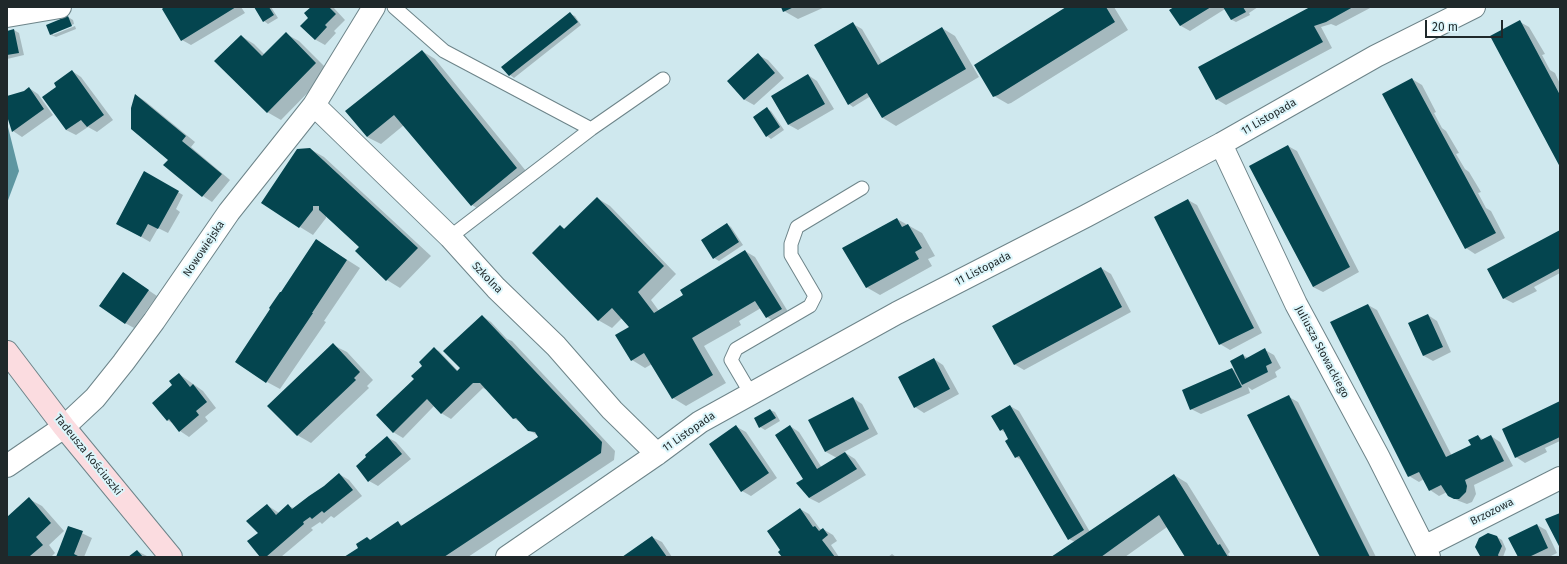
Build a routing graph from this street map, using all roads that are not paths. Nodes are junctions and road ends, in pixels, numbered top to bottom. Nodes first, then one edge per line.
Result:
1 (60, 7) edge
2 (374, 7) edge
3 (394, 7) edge
4 (1474, 7) edge
5 (7, 16) edge
6 (663, 79) dead end
7 (314, 105) junction
8 (591, 129) junction
9 (1221, 144) junction
10 (862, 188) dead end
11 (450, 237) junction
12 (7, 352) edge
13 (752, 394) junction
14 (64, 426) junction
15 (658, 454) junction
16 (7, 466) edge
17 (1560, 478) edge
18 (1426, 552) edge
19 (171, 557) edge
20 (507, 557) edge

1 - 5 street
2 - 7 street, Nowowiejska
3 - 8 lane
4 - 9 street, 11 Listopada
6 - 8 lane
7 - 11 street, Szkolna
7 - 14 street, Nowowiejska
8 - 11 lane
9 - 13 street, 11 Listopada
9 - 18 street, Juliusza Słowackiego
10 - 13 lane
11 - 15 street, Szkolna
12 - 14 street, Tadeusza Kościuszki
13 - 15 street, 11 Listopada
14 - 16 street, Nowowiejska
14 - 19 street, Tadeusza Kościuszki
15 - 20 street, 11 Listopada
17 - 18 street, Brzozowa

